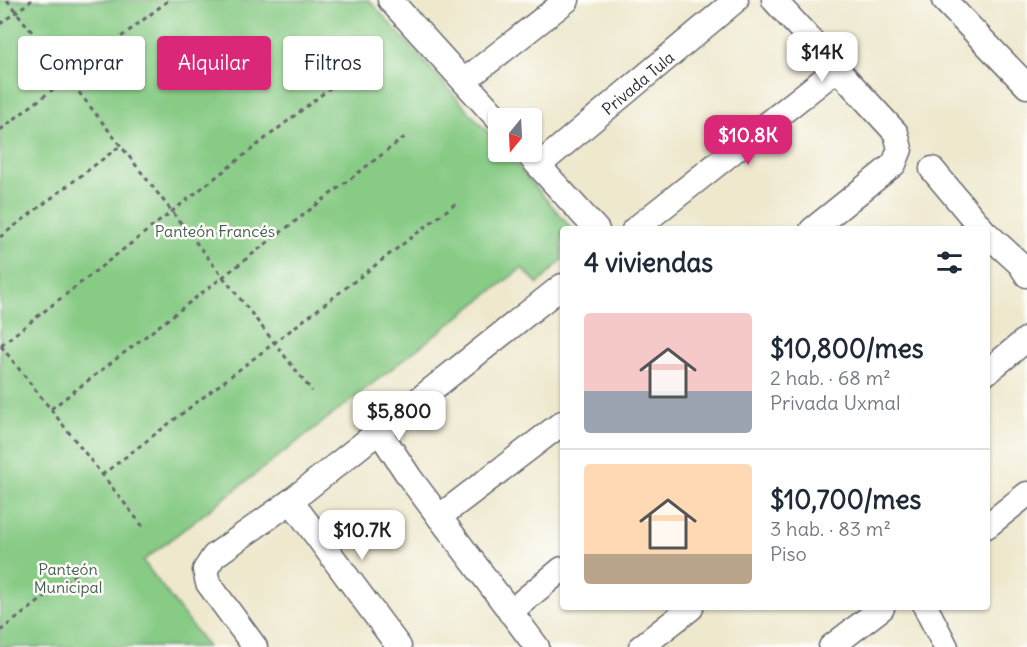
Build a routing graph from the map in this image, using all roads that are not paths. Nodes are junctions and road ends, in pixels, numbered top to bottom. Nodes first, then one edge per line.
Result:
1 (390, 0) edge
2 (567, 0) edge
3 (736, 0) edge
4 (774, 0) edge
5 (944, 0) edge
6 (837, 69) junction
7 (464, 81) junction
8 (1027, 86) edge
9 (488, 109) edge
10 (542, 150) edge
11 (536, 162) edge
12 (932, 169) dead end
13 (593, 226) edge
14 (639, 226) edge
15 (817, 226) edge
16 (980, 226) edge
17 (990, 237) edge
18 (1027, 275) edge
19 (560, 288) edge
20 (1027, 339) edge
21 (990, 370) edge
22 (560, 425) edge
23 (379, 431) junction
24 (1027, 494) edge
25 (291, 501) junction
26 (439, 517) junction
27 (990, 524) edge
28 (560, 571) edge
29 (688, 610) edge
30 (879, 610) edge
31 (927, 610) edge
32 (510, 612) junction
33 (255, 647) edge
34 (399, 647) edge
35 (537, 647) edge
36 (641, 647) edge
37 (831, 647) edge
38 (946, 647) edge

1 - 7 street
2 - 7 street
3 - 10 street, Privada Tula
4 - 6 street
5 - 8 street
6 - 14 street
6 - 15 street
7 - 9 street
11 - 13 street
12 - 16 street
17 - 18 street
19 - 23 street
20 - 21 street
22 - 26 street
23 - 25 street
23 - 26 street
24 - 27 street
25 - 33 street
25 - 34 street
26 - 32 street
28 - 32 street
29 - 36 street
30 - 37 street
31 - 38 street
32 - 35 street

